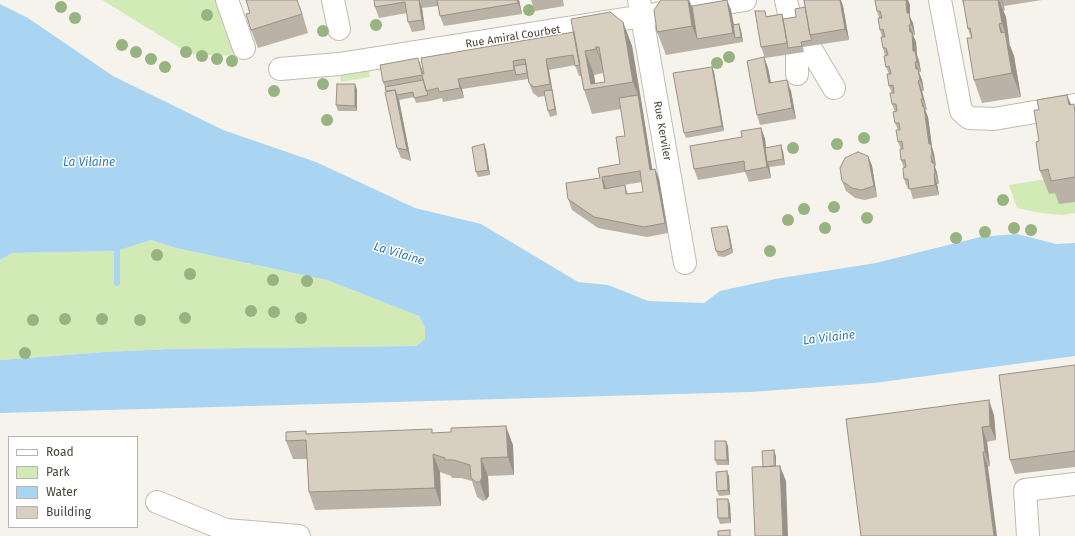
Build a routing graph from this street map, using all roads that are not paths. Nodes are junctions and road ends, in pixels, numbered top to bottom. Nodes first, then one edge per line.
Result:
1 (227, 0) edge
2 (333, 0) edge
3 (745, 0) edge
4 (641, 9) edge
5 (941, 9) edge
6 (339, 29) dead end
7 (244, 48) dead end
8 (280, 69) dead end
9 (797, 74) dead end
10 (834, 88) dead end
11 (1075, 105) edge
12 (685, 263) dead end
13 (1075, 484) edge
14 (157, 502) dead end
15 (299, 536) edge
16 (1028, 536) edge

1 - 7 street
2 - 6 street
3 - 4 street, Rue Amiral Courbet
4 - 8 street, Rue Amiral Courbet
4 - 12 street, Rue Kerviler
5 - 11 street
9 - 10 street
13 - 16 street
14 - 15 street

